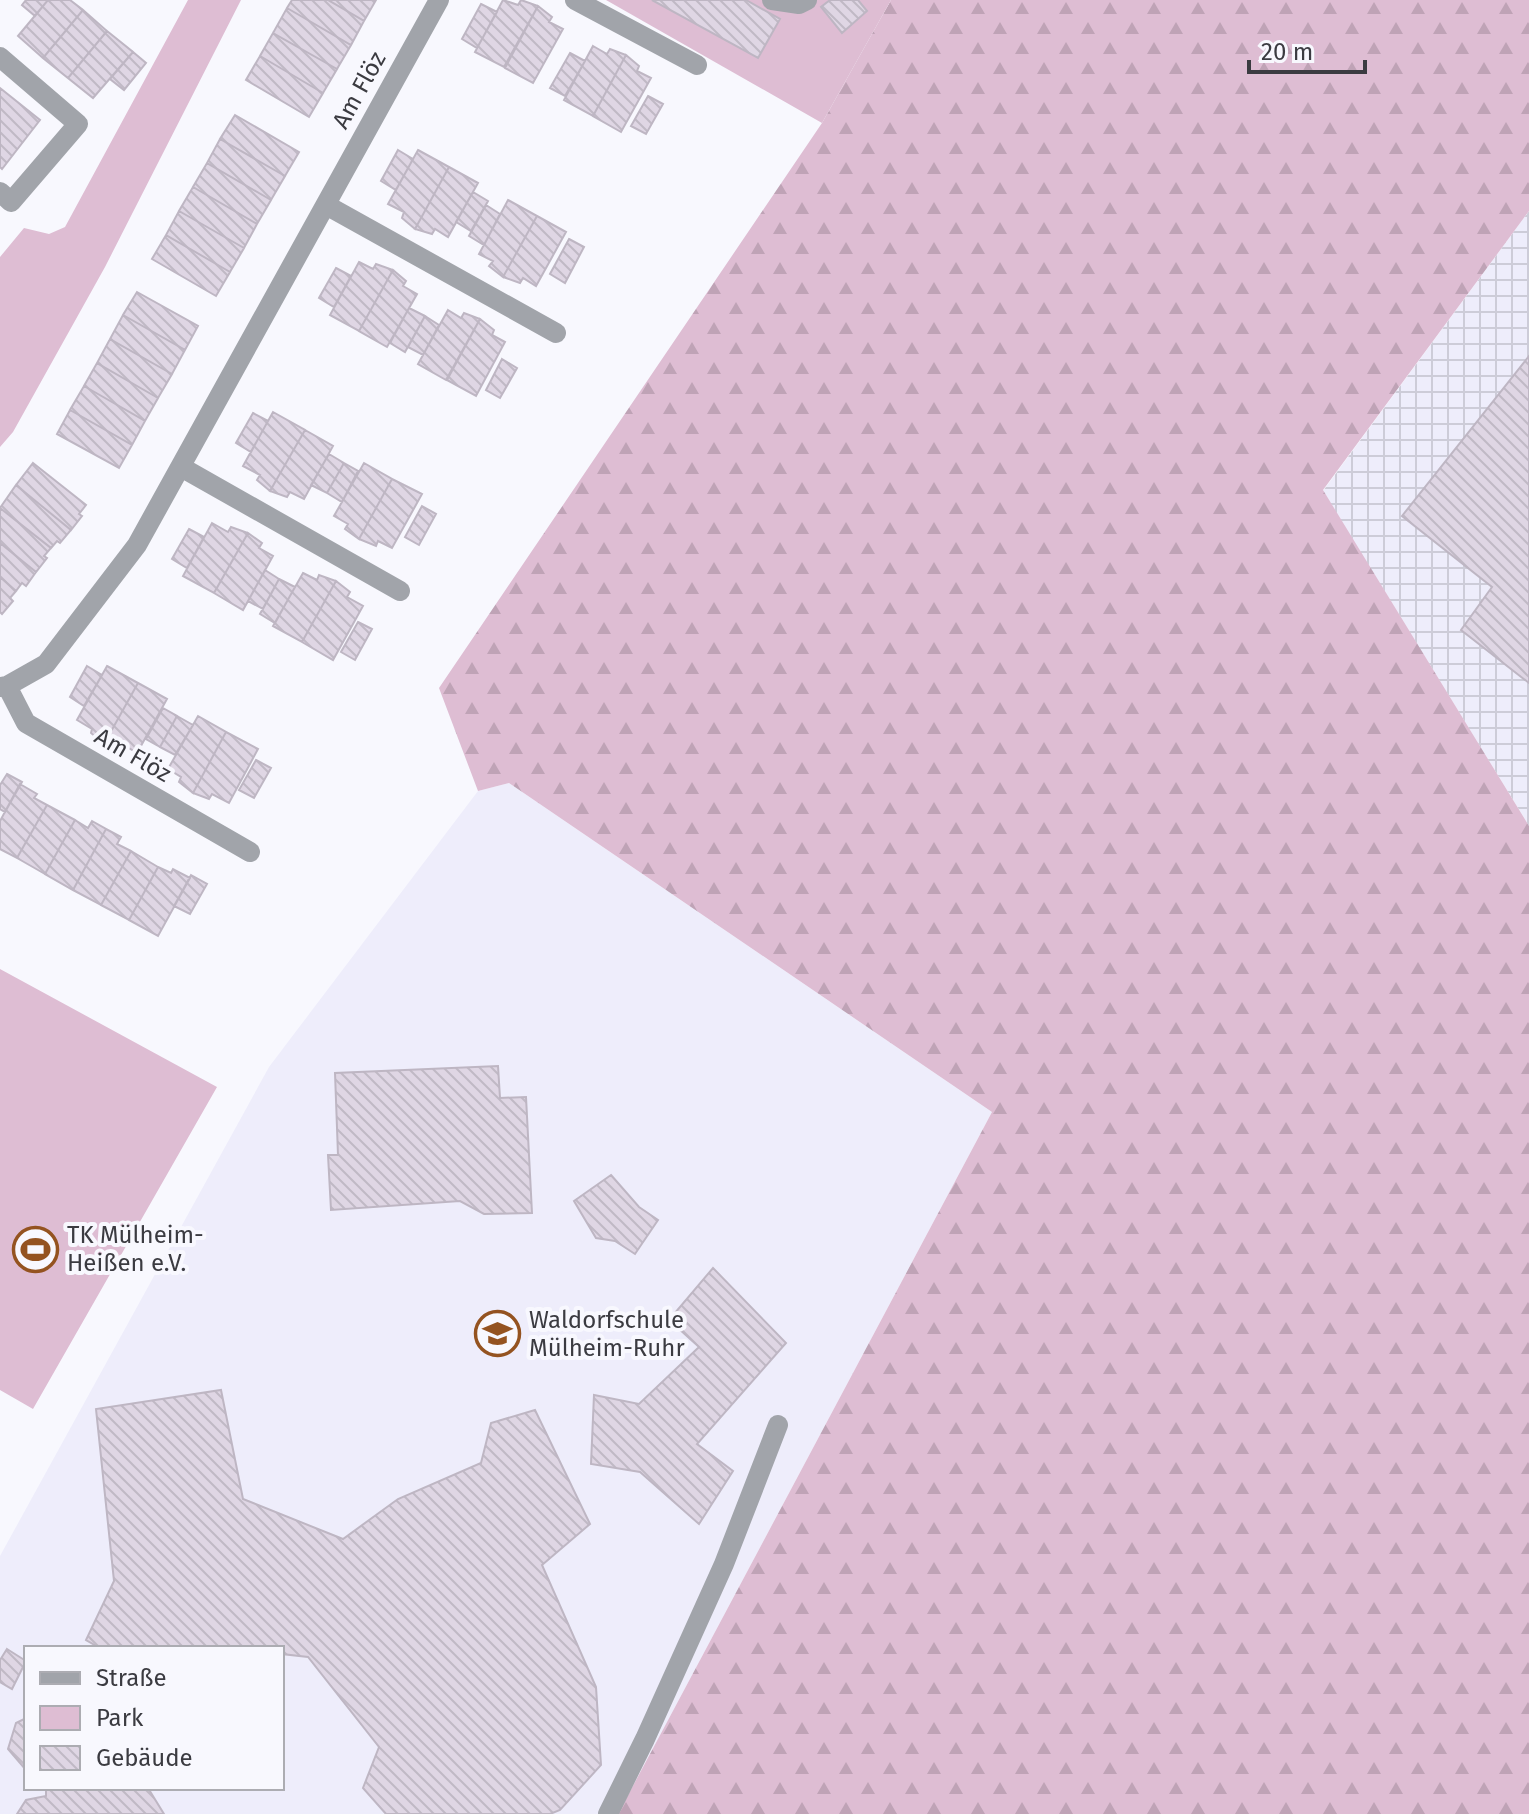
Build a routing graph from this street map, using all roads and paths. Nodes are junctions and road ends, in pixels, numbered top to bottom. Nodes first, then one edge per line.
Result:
1 (439, 0) edge
2 (575, 0) edge
3 (772, 0) edge
4 (807, 0) edge
5 (0, 57) edge
6 (697, 65) dead end
7 (0, 192) edge
8 (326, 205) junction
9 (556, 333) dead end
10 (181, 467) junction
11 (400, 591) dead end
12 (4, 686) edge
13 (250, 852) dead end
14 (778, 1425) dead end
15 (608, 1814) edge

1 - 8 street, Am Flöz
2 - 6 street
3 - 4 street
5 - 7 street
8 - 9 street
8 - 10 street, Am Flöz
10 - 11 street
10 - 12 street, Am Flöz
12 - 13 street, Am Flöz
14 - 15 street

